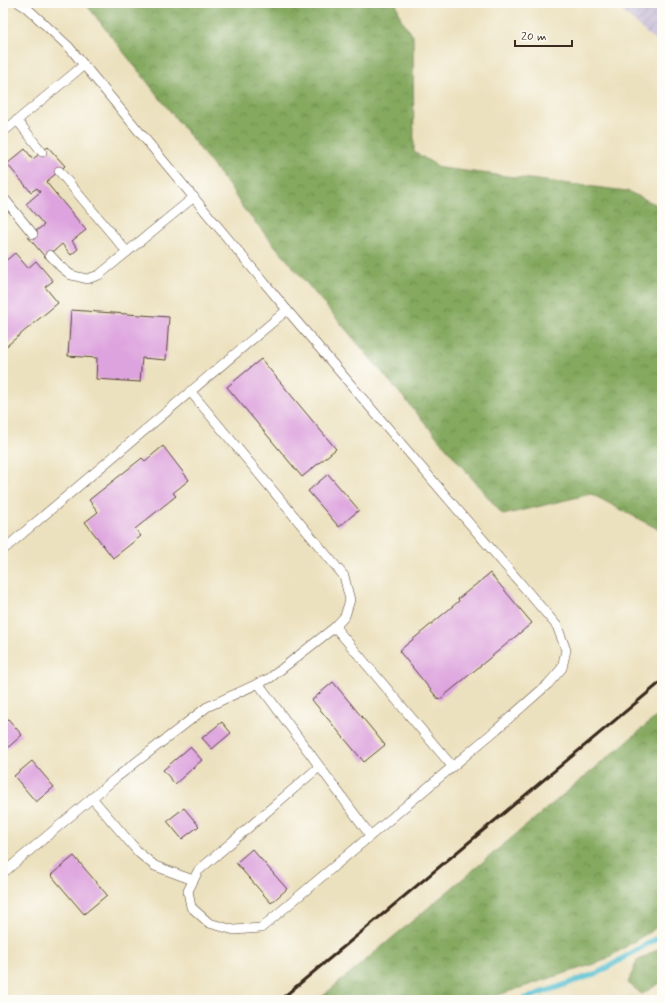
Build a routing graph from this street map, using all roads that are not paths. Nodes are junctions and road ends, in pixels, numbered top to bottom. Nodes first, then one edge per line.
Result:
1 (19, 3) edge
2 (84, 65) junction
3 (17, 120) junction
4 (3, 132) edge
5 (42, 152) dead end
6 (59, 171) dead end
7 (3, 197) edge
8 (194, 197) junction
9 (33, 234) dead end
10 (127, 252) junction
11 (50, 254) dead end
12 (287, 310) junction
13 (190, 391) junction
14 (3, 550) edge
15 (336, 627) junction
16 (258, 683) junction
17 (452, 766) junction
18 (319, 767) junction
19 (92, 798) junction
20 (370, 835) junction
21 (3, 873) edge
22 (194, 880) junction

1 - 2 lane
2 - 3 lane
2 - 8 lane
3 - 4 lane
3 - 5 lane
6 - 10 lane
7 - 9 lane
8 - 10 lane
8 - 12 lane
10 - 11 lane
12 - 13 lane
12 - 17 lane
13 - 14 lane
13 - 15 lane
15 - 16 lane
15 - 17 lane
16 - 18 lane
16 - 19 lane
17 - 20 lane
18 - 20 lane
18 - 22 lane
19 - 21 lane
19 - 22 lane
20 - 22 lane

